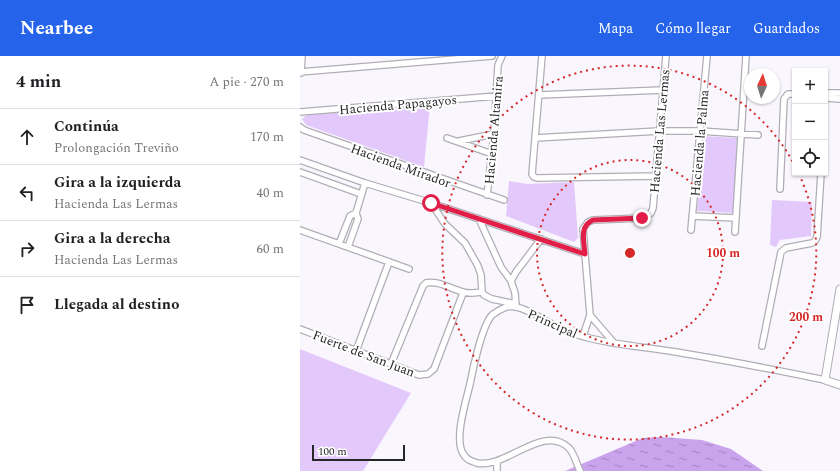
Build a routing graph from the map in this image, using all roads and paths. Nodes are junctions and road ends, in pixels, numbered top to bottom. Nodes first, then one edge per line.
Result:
1 (302, 56) edge
2 (493, 56) edge
3 (502, 56) edge
4 (542, 56) edge
5 (666, 56) edge
6 (707, 56) edge
7 (746, 56) edge
8 (498, 65) junction
9 (301, 73) edge
10 (663, 90) junction
11 (828, 93) edge
12 (840, 93) edge
13 (792, 94) edge
14 (539, 95) junction
15 (497, 96) junction
16 (828, 98) edge
17 (840, 99) edge
18 (300, 112) edge
19 (300, 127) edge
20 (659, 131) junction
21 (700, 132) junction
22 (494, 134) junction
23 (742, 134) junction
24 (758, 135) dead end
25 (447, 138) dead end
26 (535, 138) junction
27 (458, 142) junction
28 (492, 154) junction
29 (300, 160) edge
30 (300, 172) edge
31 (655, 176) junction
32 (821, 176) edge
33 (365, 182) junction
34 (780, 189) dead end
35 (361, 194) junction
36 (487, 195) junction
37 (504, 200) dead end
38 (431, 203) junction
39 (356, 213) junction
40 (692, 216) junction
41 (736, 218) junction
42 (479, 219) junction
43 (300, 230) edge
44 (691, 230) dead end
45 (735, 232) dead end
46 (541, 239) junction
47 (339, 244) junction
48 (348, 247) junction
49 (585, 254) junction
50 (389, 262) junction
51 (409, 270) dead end
52 (511, 282) junction
53 (840, 289) edge
54 (463, 292) junction
55 (482, 292) junction
56 (516, 306) junction
57 (590, 315) junction
58 (300, 329) edge
59 (583, 336) junction
60 (614, 343) junction
61 (762, 346) dead end
62 (356, 351) junction
63 (391, 364) junction
64 (825, 380) junction
65 (840, 386) edge
66 (497, 461) junction
67 (497, 471) edge
68 (580, 471) edge

1 - 9 street
2 - 8 street, Hacienda Altamira
2 - 9 street
3 - 8 street, Hacienda Altamira
4 - 14 street
5 - 10 street, Hacienda Las Lermas
6 - 21 street, Hacienda la Palma
7 - 23 street
8 - 15 street, Hacienda Altamira
10 - 14 street
10 - 20 street, Hacienda Las Lermas
11 - 12 street
13 - 34 street
14 - 26 street
15 - 18 street, Hacienda Papagayos
15 - 22 street, Hacienda Altamira
16 - 17 street
19 - 36 street, Hacienda Mirador
20 - 21 street
20 - 26 street
20 - 31 street, Hacienda Las Lermas
21 - 23 street
21 - 40 street, Hacienda la Palma
22 - 27 street
22 - 28 street, Hacienda Altamira
23 - 24 street
23 - 41 street
25 - 27 street
26 - 31 street
27 - 28 street
28 - 36 street, Hacienda Altamira
29 - 33 street
30 - 35 street
31 - 49 street, Hacienda Las Lermas
32 - 61 street
33 - 35 street
33 - 38 street
35 - 39 street
36 - 37 street, Hacienda Mirador
38 - 42 street
38 - 55 street
39 - 47 street
39 - 48 street
40 - 41 street
40 - 44 street, Hacienda la Palma
41 - 45 street
42 - 46 street
42 - 52 street
43 - 47 street
46 - 49 street
46 - 52 street
47 - 48 street
48 - 50 street
49 - 57 street, Hacienda Las Lermas
50 - 51 street
50 - 62 street
52 - 56 street
53 - 64 street
54 - 55 street
54 - 63 street
54 - 63 street, Fuerte de San Juan
55 - 56 street
56 - 59 street, Principal
56 - 66 street, Principal
57 - 59 street, Hacienda Las Lermas
57 - 60 street
58 - 62 street, Fuerte de San Juan
59 - 60 street, Principal
60 - 64 street, Principal
62 - 63 street, Fuerte de San Juan
64 - 65 street
66 - 67 street
66 - 68 street, Principal

